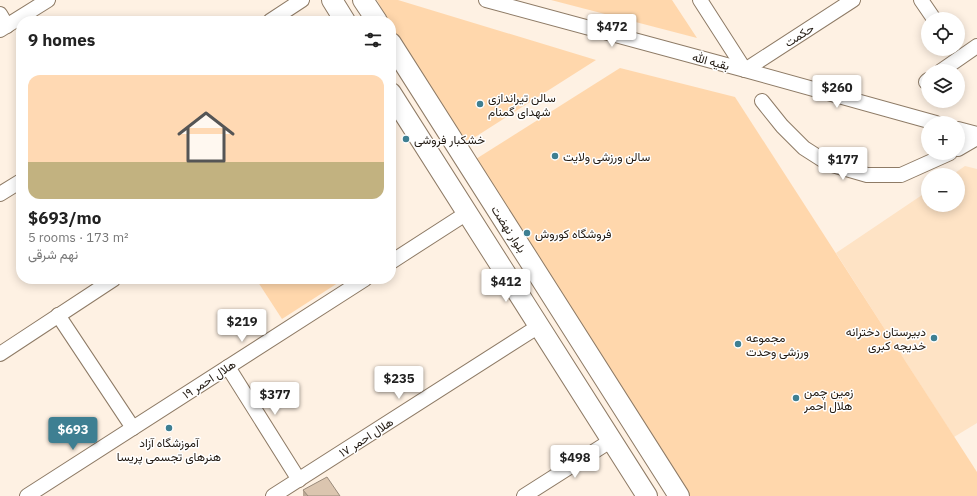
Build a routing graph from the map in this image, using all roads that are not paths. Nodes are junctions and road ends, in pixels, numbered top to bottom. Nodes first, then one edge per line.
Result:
1 (48, 0) edge
2 (302, 0) edge
3 (332, 0) edge
4 (363, 0) edge
5 (486, 0) edge
6 (700, 0) edge
7 (853, 0) edge
8 (921, 0) edge
9 (929, 12) edge
10 (278, 16) edge
11 (342, 16) edge
12 (374, 16) edge
13 (2, 23) edge
14 (977, 46) edge
15 (965, 50) edge
16 (396, 51) edge
17 (954, 56) edge
18 (947, 64) edge
19 (745, 70) junction
20 (762, 101) dead end
21 (396, 104) edge
22 (921, 119) edge
23 (965, 131) edge
24 (977, 134) edge
25 (977, 138) edge
26 (965, 145) edge
27 (934, 160) edge
28 (16, 183) edge
29 (0, 194) edge
30 (467, 213) junction
31 (396, 259) edge
32 (106, 284) edge
33 (357, 284) edge
34 (58, 315) junction
35 (539, 326) junction
36 (0, 354) edge
37 (228, 367) junction
38 (133, 428) junction
39 (612, 440) junction
40 (299, 480) junction
41 (671, 494) edge
42 (27, 496) edge
43 (274, 496) edge
44 (524, 496) edge
45 (647, 496) edge

1 - 13 street
2 - 10 street
3 - 11 main road
4 - 12 main road
5 - 19 street, بقیه الله
6 - 19 street
7 - 19 street, حکمت
8 - 9 street
14 - 15 street
16 - 41 main road, بلوار نهضت
17 - 18 street
19 - 22 street, بقیه الله
20 - 27 street
21 - 30 main road
23 - 24 street
25 - 26 street
28 - 29 street
30 - 31 street
30 - 35 main road
32 - 34 street
33 - 37 street, هلال احمر ۱۹
34 - 36 street
34 - 38 street
35 - 39 main road
35 - 40 street, هلال احمر ۱۷
37 - 38 street, هلال احمر ۱۹
37 - 40 street
38 - 42 street, هلال احمر ۱۹
39 - 44 street
39 - 45 main road
40 - 43 street, هلال احمر ۱۷

